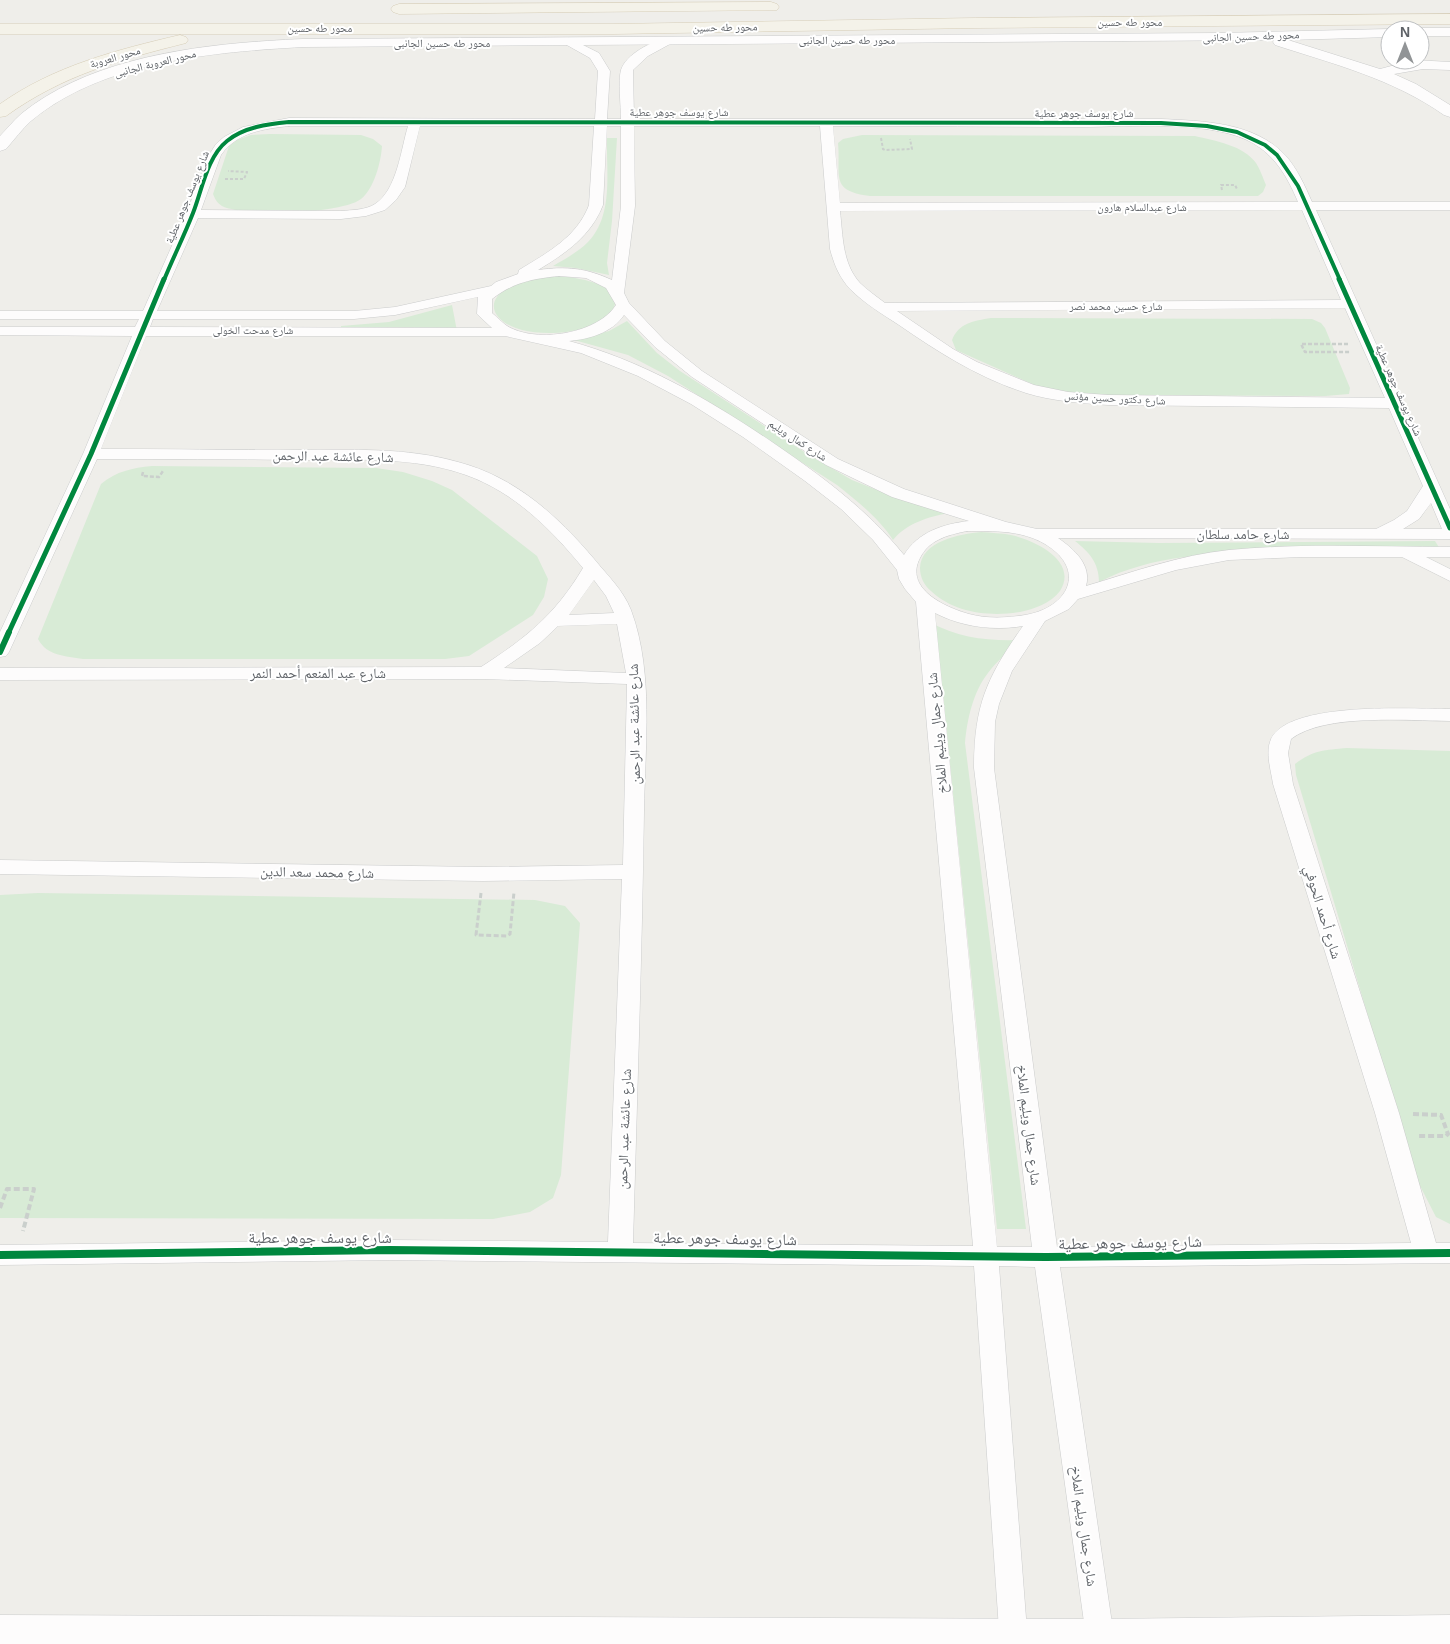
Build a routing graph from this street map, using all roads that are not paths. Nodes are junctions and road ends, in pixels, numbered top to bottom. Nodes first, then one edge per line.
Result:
1 (786, 7) dead end
2 (614, 8) junction
3 (666, 8) junction
4 (382, 9) dead end
5 (1450, 19) edge
6 (1229, 22) junction
7 (239, 28) junction
8 (0, 29) edge
9 (614, 29) junction
10 (1430, 32) edge
11 (1450, 32) edge
12 (1380, 33) edge
13 (662, 35) junction
14 (1263, 36) junction
15 (569, 42) junction
16 (303, 43) joint
17 (1450, 66) edge
18 (1380, 74) junction
19 (0, 112) edge
20 (1450, 112) edge
21 (416, 122) junction
22 (601, 122) junction
23 (628, 122) junction
24 (826, 123) junction
25 (0, 146) edge
26 (1307, 206) junction
27 (1450, 206) edge
28 (834, 207) junction
29 (193, 214) junction
30 (519, 276) junction
31 (491, 290) junction
32 (620, 298) junction
33 (1350, 304) junction
34 (881, 307) junction
35 (0, 314) edge
36 (148, 316) junction
37 (141, 330) junction
38 (0, 331) edge
39 (506, 332) junction
40 (536, 338) junction
41 (1394, 403) junction
42 (91, 454) junction
43 (1432, 490) junction
44 (1450, 500) edge
45 (1002, 526) junction
46 (1450, 528) edge
47 (1035, 533) junction
48 (1374, 534) junction
49 (1450, 534) edge
50 (1403, 552) junction
51 (1450, 552) edge
52 (592, 567) junction
53 (906, 569) junction
54 (1450, 576) edge
55 (1074, 595) junction
56 (925, 600) junction
57 (625, 618) junction
58 (1038, 618) junction
59 (554, 621) junction
60 (0, 652) edge
61 (485, 673) junction
62 (0, 674) edge
63 (636, 678) junction
64 (1450, 715) edge
65 (0, 867) edge
66 (633, 872) junction
67 (620, 1251) junction
68 (1438, 1253) edge
69 (8, 1255) edge
70 (986, 1255) junction
71 (1046, 1256) junction
72 (0, 1632) edge
73 (1450, 1632) edge
74 (1013, 1640) edge
75 (1101, 1640) edge

1 - 3 main road, محور طه حسين
2 - 3 main road, محور طه حسين
2 - 4 main road, محور طه حسين
2 - 9 main road
3 - 13 main road
5 - 6 main road, محور طه حسين
6 - 13 main road, محور طه حسين
6 - 14 street
7 - 8 main road, محور طه حسين
7 - 9 main road, محور طه حسين
7 - 19 main road, محور العروبة
9 - 13 main road, محور طه حسين
10 - 11 street
12 - 14 street, محور طه حسين الجانبى
13 - 14 street, محور طه حسين الجانبى
13 - 15 street, محور طه حسين الجانبى
13 - 23 street
14 - 18 street
15 - 16 street, محور طه حسين الجانبى
15 - 22 street
16 - 25 street, محور العروبة الجانبى
17 - 18 street
18 - 20 street
21 - 22 street, شارع يوسف جوهر عطية
21 - 29 street, شارع يوسف جوهر عطية
21 - 29 street
22 - 23 street, شارع يوسف جوهر عطية
22 - 30 street
23 - 24 street, شارع يوسف جوهر عطية
23 - 32 street
24 - 26 street, شارع يوسف جوهر عطية
24 - 28 street, شارع دكتور حسين مؤنس
26 - 27 street, شارع عبدالسلام هارون
26 - 28 street, شارع عبدالسلام هارون
26 - 33 street, شارع يوسف جوهر عطية
28 - 34 street, شارع دكتور حسين مؤنس
29 - 36 street, شارع يوسف جوهر عطية
30 - 31 street, شارع مدحت الخولى
30 - 32 street, شارع كمال ويليم
31 - 36 street, شارع مدحت الخولى
31 - 39 street
32 - 40 street
32 - 45 street, شارع كمال ويليم
33 - 34 street, شارع حسين محمد نصر
33 - 41 street, شارع يوسف جوهر عطية
34 - 41 street, شارع دكتور حسين مؤنس
35 - 36 street, شارع مدحت الخولى
36 - 37 street, شارع يوسف جوهر عطية
37 - 38 street, شارع مدحت الخولى
37 - 39 street, شارع مدحت الخولى
37 - 42 street, شارع يوسف جوهر عطية
39 - 40 street
40 - 53 street, شارع كمال ويليم
41 - 43 street, شارع يوسف جوهر عطية
42 - 52 street, شارع عائشة عبد الرحمن
42 - 60 street, شارع يوسف جوهر عطية
43 - 44 street
43 - 46 street, شارع يوسف جوهر عطية
43 - 48 street
45 - 47 street
45 - 53 street
47 - 48 street, شارع حامد سلطان
47 - 55 street
48 - 49 street, شارع حامد سلطان
50 - 51 street, شارع حامد سلطان
50 - 54 street
50 - 55 street, شارع حامد سلطان
52 - 57 street, شارع عائشة عبد الرحمن
52 - 59 street
53 - 56 street
55 - 58 street
56 - 58 street
56 - 70 street, شارع جمال ويليم الملاخ
57 - 59 street
57 - 63 street, شارع عائشة عبد الرحمن
58 - 71 street, شارع جمال ويليم الملاخ
59 - 61 street
61 - 62 street, شارع عبد المنعم أحمد النمر
61 - 63 street, شارع عبد المنعم أحمد النمر
63 - 66 street, شارع عائشة عبد الرحمن
64 - 68 street, شارع أحمد الحوفي
65 - 66 street, شارع محمد سعد الدين
66 - 67 street, شارع عائشة عبد الرحمن
67 - 69 street, شارع يوسف جوهر عطية
67 - 70 street, شارع يوسف جوهر عطية
68 - 71 street, شارع يوسف جوهر عطية
70 - 71 street, شارع يوسف جوهر عطية
70 - 74 street, شارع جمال ويليم الملاخ
71 - 75 street, شارع جمال ويليم الملاخ
72 - 74 street
73 - 75 street
74 - 75 street

